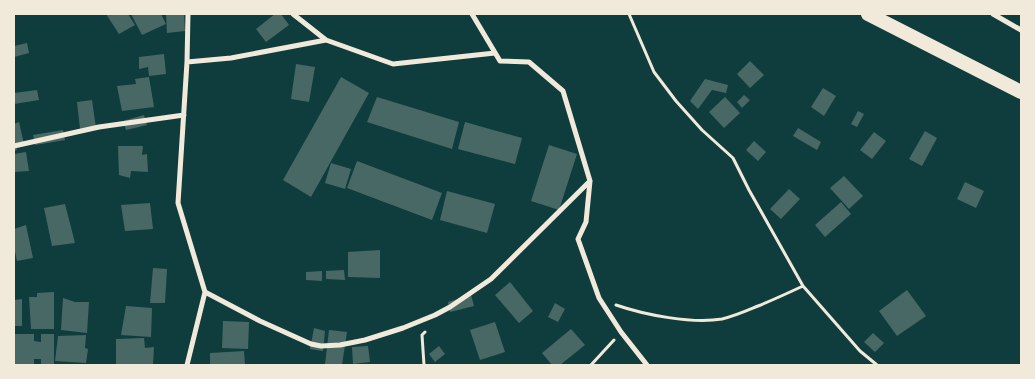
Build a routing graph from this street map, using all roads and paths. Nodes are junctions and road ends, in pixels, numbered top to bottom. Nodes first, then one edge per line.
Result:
1 (188, 14) edge
2 (293, 14) edge
3 (472, 14) edge
4 (629, 14) edge
5 (868, 14) edge
6 (993, 14) edge
7 (1021, 30) edge
8 (326, 40) junction
9 (496, 53) junction
10 (187, 62) junction
11 (1021, 92) edge
12 (184, 115) junction
13 (14, 146) edge
14 (590, 181) junction
15 (804, 286) junction
16 (205, 292) junction
17 (599, 298) junction
18 (429, 328) dead end
19 (621, 332) junction
20 (187, 365) edge
21 (424, 365) edge
22 (591, 365) edge
23 (647, 365) edge
24 (877, 365) edge

1 - 10 street
2 - 8 street
3 - 9 street
4 - 15 path
5 - 11 highway
6 - 7 street
8 - 9 street
8 - 10 street
9 - 14 street
10 - 12 street
12 - 13 street
12 - 16 street
14 - 16 street
14 - 17 street
15 - 17 path
15 - 24 path
16 - 20 street
17 - 19 street
18 - 21 path
19 - 22 path
19 - 23 street

